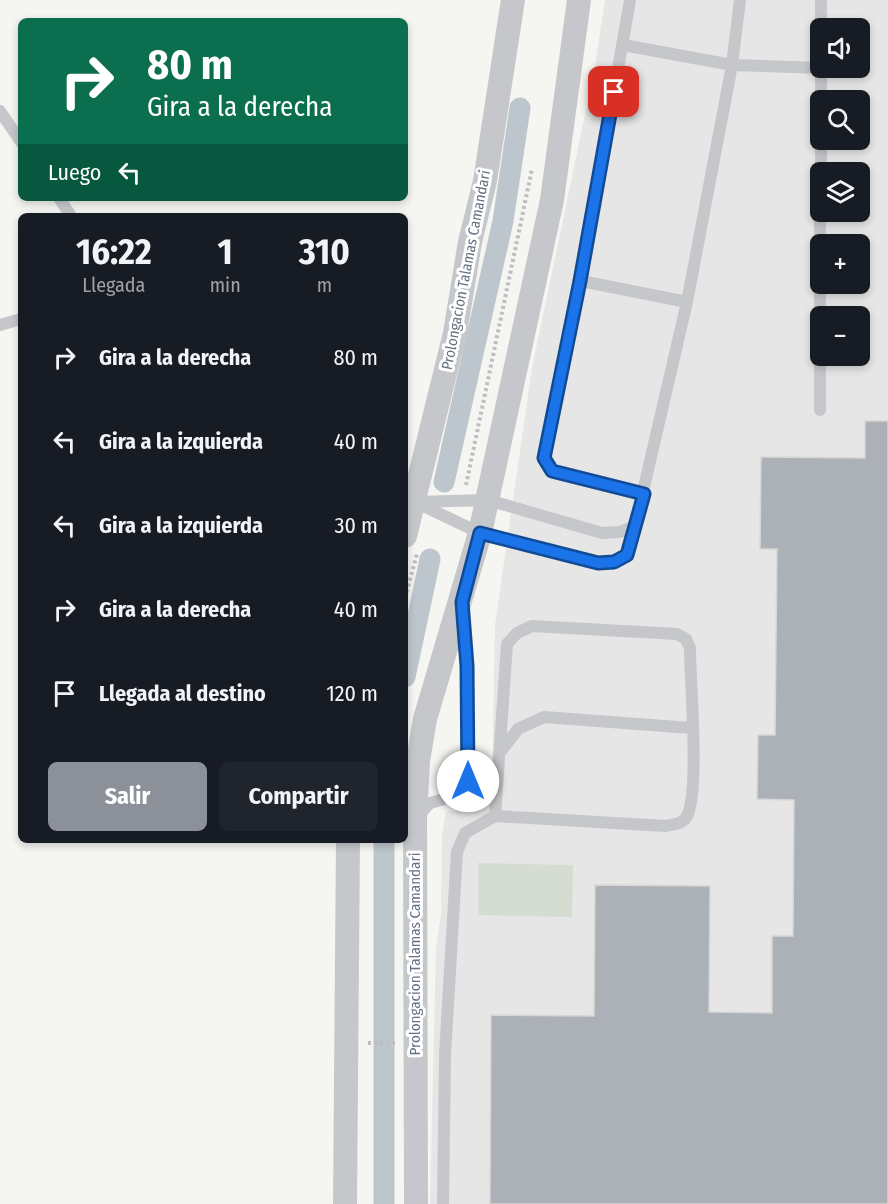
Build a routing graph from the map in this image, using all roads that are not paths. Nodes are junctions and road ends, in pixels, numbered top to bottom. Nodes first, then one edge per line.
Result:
1 (513, 0) edge
2 (579, 0) edge
3 (630, 0) edge
4 (740, 0) edge
5 (821, 0) edge
6 (821, 18) edge
7 (623, 45) junction
8 (732, 65) junction
9 (810, 68) edge
10 (0, 111) edge
11 (18, 138) edge
12 (820, 222) edge
13 (580, 281) junction
14 (687, 302) junction
15 (18, 320) edge
16 (0, 325) edge
17 (820, 410) dead end
18 (413, 473) edge
19 (644, 494) junction
20 (488, 500) junction
21 (415, 502) junction
22 (635, 526) junction
23 (480, 533) junction
24 (411, 545) edge
25 (462, 602) junction
26 (691, 728) junction
27 (501, 751) junction
28 (495, 816) junction
29 (415, 819) junction
30 (348, 843) edge
31 (345, 1204) edge
32 (416, 1204) edge
33 (443, 1204) edge

1 - 18 street, Prolongacion Talamas Camandari
2 - 20 street, Prolongacion Talamas Camandari
3 - 7 lane
4 - 8 lane
5 - 6 lane
7 - 8 lane
7 - 13 lane
8 - 9 lane
8 - 14 lane
10 - 11 lane
12 - 17 lane
13 - 14 lane
13 - 19 lane
14 - 19 lane
15 - 16 lane
18 - 21 street, Prolongacion Talamas Camandari
19 - 22 lane
20 - 21 lane
20 - 22 lane
20 - 23 street, Prolongacion Talamas Camandari
21 - 23 lane
21 - 24 street, Prolongacion Talamas Camandari
22 - 23 lane
23 - 25 street, Prolongacion Talamas Camandari
25 - 29 street, Prolongacion Talamas Camandari
25 - 29 lane
26 - 27 lane
26 - 27 lane
26 - 28 lane
27 - 28 lane
28 - 33 lane
29 - 32 street, Prolongacion Talamas Camandari
30 - 31 street

